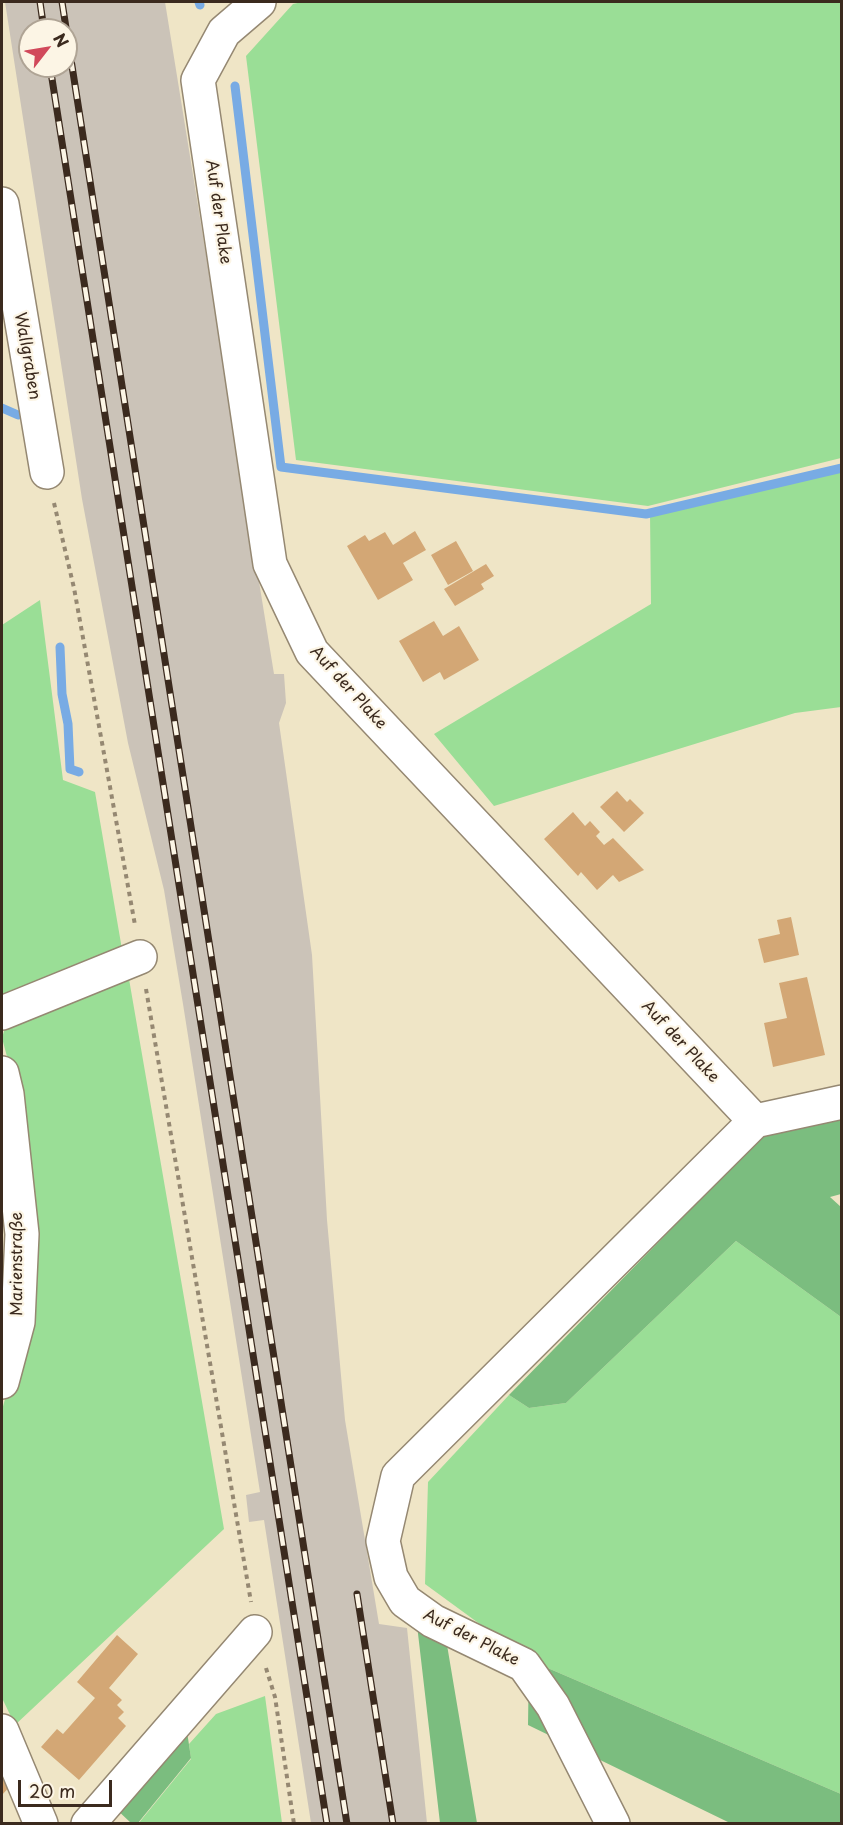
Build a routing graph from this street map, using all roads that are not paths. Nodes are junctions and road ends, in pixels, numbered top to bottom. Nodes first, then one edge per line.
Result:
1 (259, 2) edge
2 (2, 204) edge
3 (47, 472) road end
4 (140, 957) road end
5 (2, 1013) edge
6 (2, 1073) edge
7 (842, 1102) edge
8 (755, 1121) junction
9 (2, 1382) edge
10 (255, 1632) road end
11 (2, 1731) edge
12 (41, 1824) edge
13 (88, 1824) edge
14 (613, 1824) edge

1 - 8 street, Auf der Plake
2 - 3 street, Wallgraben
4 - 5 street
6 - 9 street, Marienstraße
7 - 8 street
8 - 14 street, Auf der Plake
10 - 13 street
11 - 12 street

